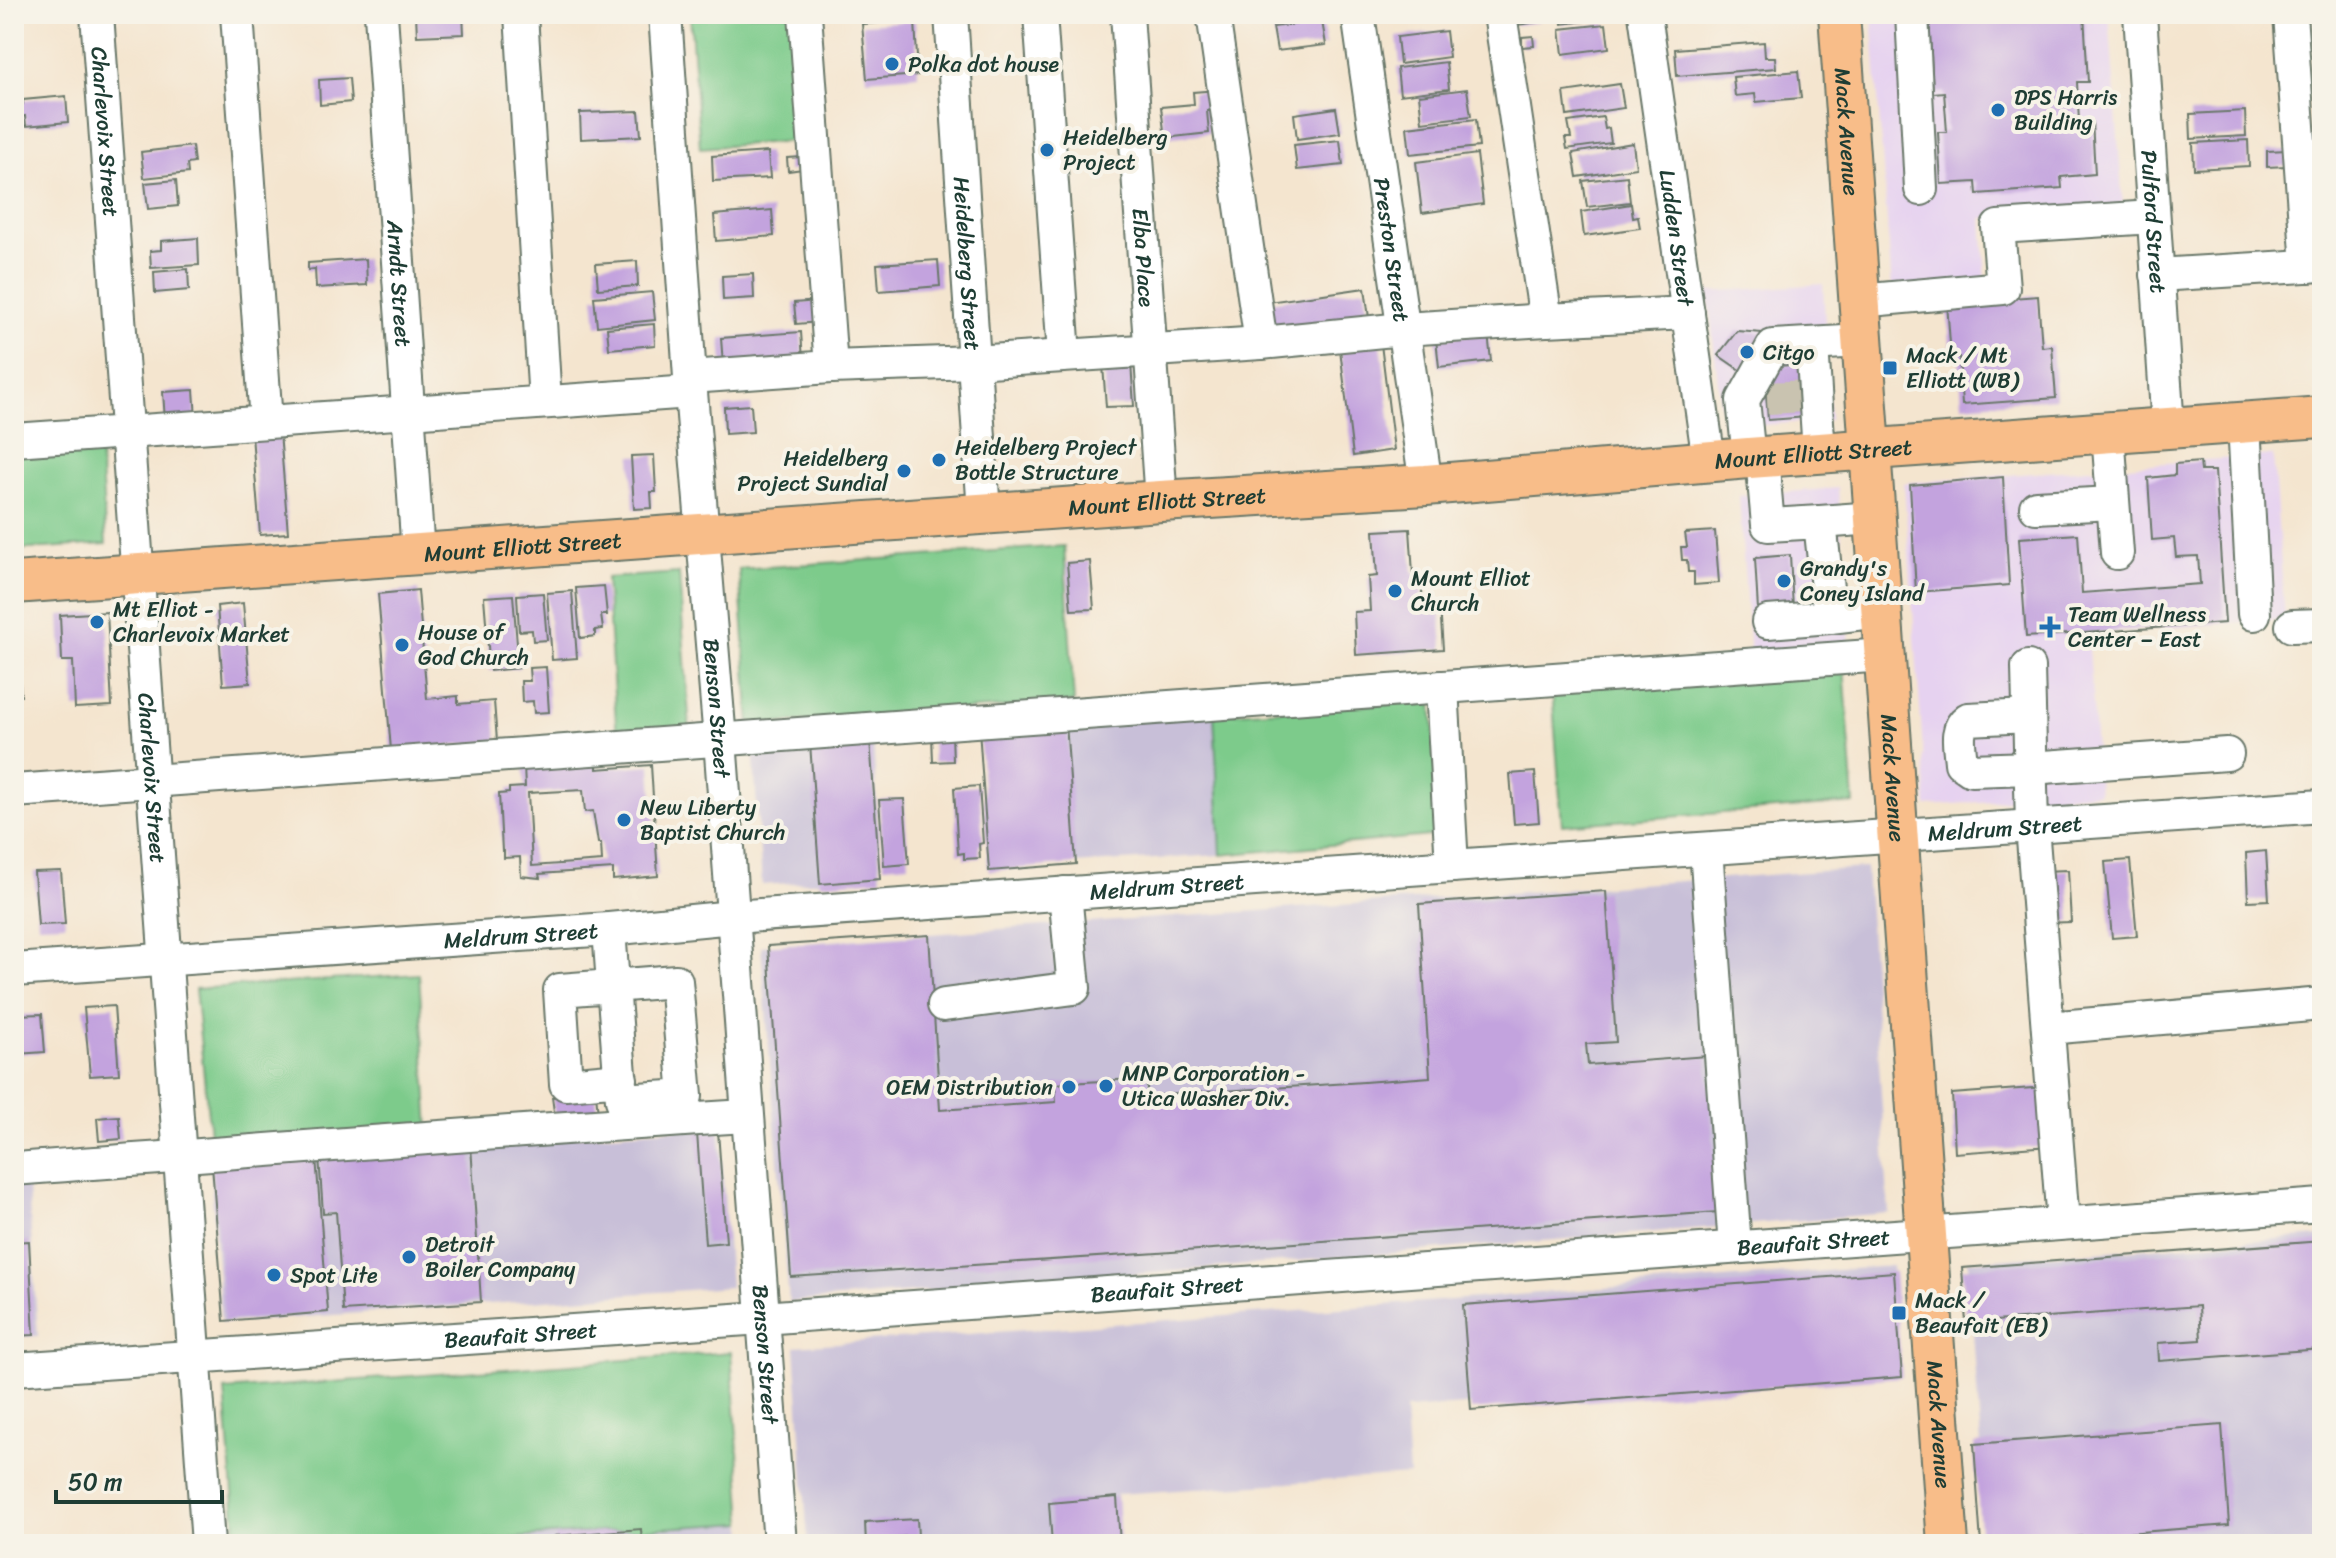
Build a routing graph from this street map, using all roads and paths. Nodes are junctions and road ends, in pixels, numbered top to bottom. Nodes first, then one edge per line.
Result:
1 (97, 14) edge
2 (237, 14) edge
3 (381, 14) edge
4 (521, 14) edge
5 (665, 14) edge
6 (805, 14) edge
7 (951, 14) edge
8 (1040, 14) edge
9 (1127, 14) edge
10 (1213, 14) edge
11 (1358, 14) edge
12 (1500, 14) edge
13 (1645, 14) edge
14 (1839, 14) edge
15 (1912, 14) edge
16 (2140, 14) edge
17 (2290, 14) edge
18 (1921, 189) dead end
19 (2153, 217) junction
20 (2315, 265) edge
21 (2157, 275) junction
22 (1859, 301) junction
23 (1688, 313) junction
24 (1546, 320) junction
25 (1403, 329) junction
26 (1862, 341) junction
27 (1261, 343) junction
28 (1812, 344) junction
29 (1151, 349) junction
30 (1064, 355) junction
31 (974, 362) junction
32 (831, 367) junction
33 (691, 384) junction
34 (1811, 396) junction
35 (1867, 398) junction
36 (1755, 399) junction
37 (545, 402) junction
38 (1700, 404) junction
39 (408, 412) junction
40 (2322, 417) edge
41 (266, 422) junction
42 (2244, 423) junction
43 (2168, 428) junction
44 (127, 432) junction
45 (2108, 433) junction
46 (14, 440) edge
47 (1870, 449) junction
48 (1819, 453) junction
49 (1756, 457) junction
50 (1709, 461) junction
51 (1426, 485) junction
52 (1161, 501) junction
53 (2113, 503) junction
54 (2036, 507) dead end
55 (984, 513) junction
56 (1874, 518) junction
57 (1820, 522) junction
58 (704, 533) junction
59 (2117, 553) dead end
60 (418, 554) junction
61 (137, 574) junction
62 (14, 583) edge
63 (1881, 611) junction
64 (2254, 614) dead end
65 (1830, 617) junction
66 (1768, 622) dead end
67 (1884, 655) junction
68 (2028, 667) dead end
69 (1442, 687) junction
70 (2029, 716) junction
71 (720, 740) junction
72 (2227, 754) dead end
73 (2030, 768) junction
74 (152, 781) junction
75 (14, 791) edge
76 (2322, 806) edge
77 (2032, 826) junction
78 (1897, 836) junction
79 (1706, 849) junction
80 (1452, 866) junction
81 (1065, 893) junction
82 (733, 917) junction
83 (609, 929) junction
84 (165, 959) junction
85 (14, 970) edge
86 (613, 985) junction
87 (2322, 1004) edge
88 (944, 1005) dead end
89 (2048, 1028) junction
90 (621, 1079) junction
91 (747, 1116) junction
92 (179, 1157) junction
93 (14, 1169) edge
94 (2322, 1205) edge
95 (2063, 1223) junction
96 (1927, 1233) junction
97 (1735, 1247) junction
98 (762, 1318) junction
99 (193, 1355) junction
100 (14, 1369) edge
101 (208, 1544) edge
102 (780, 1544) edge
103 (1948, 1544) edge

1 - 44 street, Charlevoix Street
2 - 41 street
3 - 39 street, Arndt Street
4 - 37 street
5 - 33 street, Benson Street
6 - 32 street
7 - 31 street, Heidelberg Street
8 - 30 street
9 - 29 street, Elba Place
10 - 27 street
11 - 25 street, Preston Street
12 - 24 street
13 - 23 street, Ludden Street
14 - 22 main road, Mack Avenue
15 - 18 street
16 - 19 street, Pulford Street
17 - 20 street
19 - 21 street, Pulford Street
19 - 22 street
20 - 21 street
21 - 43 street, Pulford Street
22 - 26 main road, Mack Avenue
23 - 24 street
23 - 38 street, Ludden Street
24 - 25 street
25 - 27 street
25 - 51 street, Preston Street
26 - 28 street
26 - 35 main road, Mack Avenue
27 - 29 street
28 - 34 street
28 - 36 street
29 - 30 street
29 - 52 street, Elba Place
30 - 31 street
31 - 32 street
31 - 55 street, Heidelberg Street
32 - 33 street
33 - 37 street
33 - 58 street, Benson Street
34 - 35 street
34 - 48 street
35 - 47 main road, Mack Avenue
36 - 38 street
36 - 49 street
37 - 39 street
38 - 50 street, Ludden Street
39 - 41 street
39 - 60 street, Arndt Street
40 - 42 main road, Mount Elliott Street
41 - 44 street
42 - 43 main road, Mount Elliott Street
42 - 64 street
43 - 45 main road, Mount Elliott Street
44 - 46 street
44 - 61 street, Charlevoix Street
45 - 47 main road, Mount Elliott Street
45 - 53 street
47 - 48 main road, Mount Elliott Street
47 - 56 main road, Mack Avenue
48 - 49 main road, Mount Elliott Street
49 - 50 main road, Mount Elliott Street
49 - 57 street
50 - 51 main road, Mount Elliott Street
51 - 52 main road, Mount Elliott Street
52 - 55 main road, Mount Elliott Street
53 - 54 street
53 - 59 street
55 - 58 main road, Mount Elliott Street
56 - 57 street
56 - 63 main road, Mack Avenue
57 - 65 street
58 - 60 main road, Mount Elliott Street
58 - 71 street, Benson Street
60 - 61 main road, Mount Elliott Street
61 - 62 main road, Mount Elliott Street
61 - 74 street, Charlevoix Street
63 - 65 street
63 - 67 main road, Mack Avenue
65 - 66 street
67 - 69 street
67 - 78 main road, Mack Avenue
68 - 70 street
69 - 71 street
69 - 80 street
70 - 73 street
70 - 73 street
71 - 74 street
71 - 82 street, Benson Street
72 - 73 street
73 - 77 street
74 - 75 street
74 - 84 street, Charlevoix Street
76 - 77 street, Meldrum Street
77 - 78 street, Meldrum Street
77 - 89 street
78 - 79 street, Meldrum Street
78 - 96 main road, Mack Avenue
79 - 80 street, Meldrum Street
79 - 97 street
80 - 81 street, Meldrum Street
81 - 82 street, Meldrum Street
81 - 88 street
82 - 83 street, Meldrum Street
82 - 91 street, Benson Street
83 - 84 street, Meldrum Street
83 - 86 street
84 - 85 street, Meldrum Street
84 - 92 street, Charlevoix Street
86 - 90 street
86 - 90 street
86 - 90 street
87 - 89 street
89 - 95 street
91 - 92 street
91 - 98 street, Benson Street
92 - 93 street
92 - 99 street, Charlevoix Street
94 - 95 street, Beaufait Street
95 - 96 street, Beaufait Street
96 - 97 street, Beaufait Street
96 - 103 main road, Mack Avenue
97 - 98 street, Beaufait Street
98 - 99 street, Beaufait Street
98 - 102 street, Benson Street
99 - 100 street, Beaufait Street
99 - 101 street, Charlevoix Street

